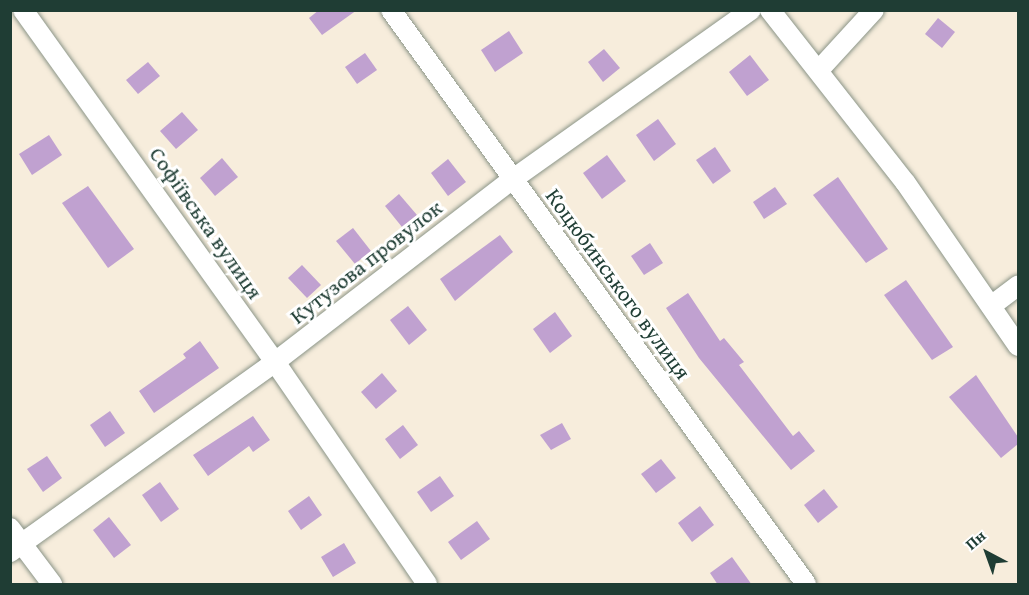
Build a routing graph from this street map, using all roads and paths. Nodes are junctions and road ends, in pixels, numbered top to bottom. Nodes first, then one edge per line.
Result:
1 (23, 10) edge
2 (391, 10) edge
3 (751, 10) edge
4 (770, 10) edge
5 (874, 10) edge
6 (819, 70) junction
7 (513, 178) junction
8 (1018, 286) edge
9 (991, 306) junction
10 (1018, 346) edge
11 (275, 362) junction
12 (14, 541) edge
13 (52, 585) edge
14 (427, 585) edge
15 (806, 585) edge

1 - 11 street, Софіївська вулиця
2 - 7 street, Коцюбинського вулиця
3 - 7 street, Кутузова провулок
4 - 6 street
5 - 6 street
6 - 9 street
7 - 11 street, Кутузова провулок
7 - 15 street, Коцюбинського вулиця
8 - 9 street
9 - 10 street
11 - 12 street, Кутузова провулок
11 - 14 street, Софіївська вулиця
12 - 13 street

